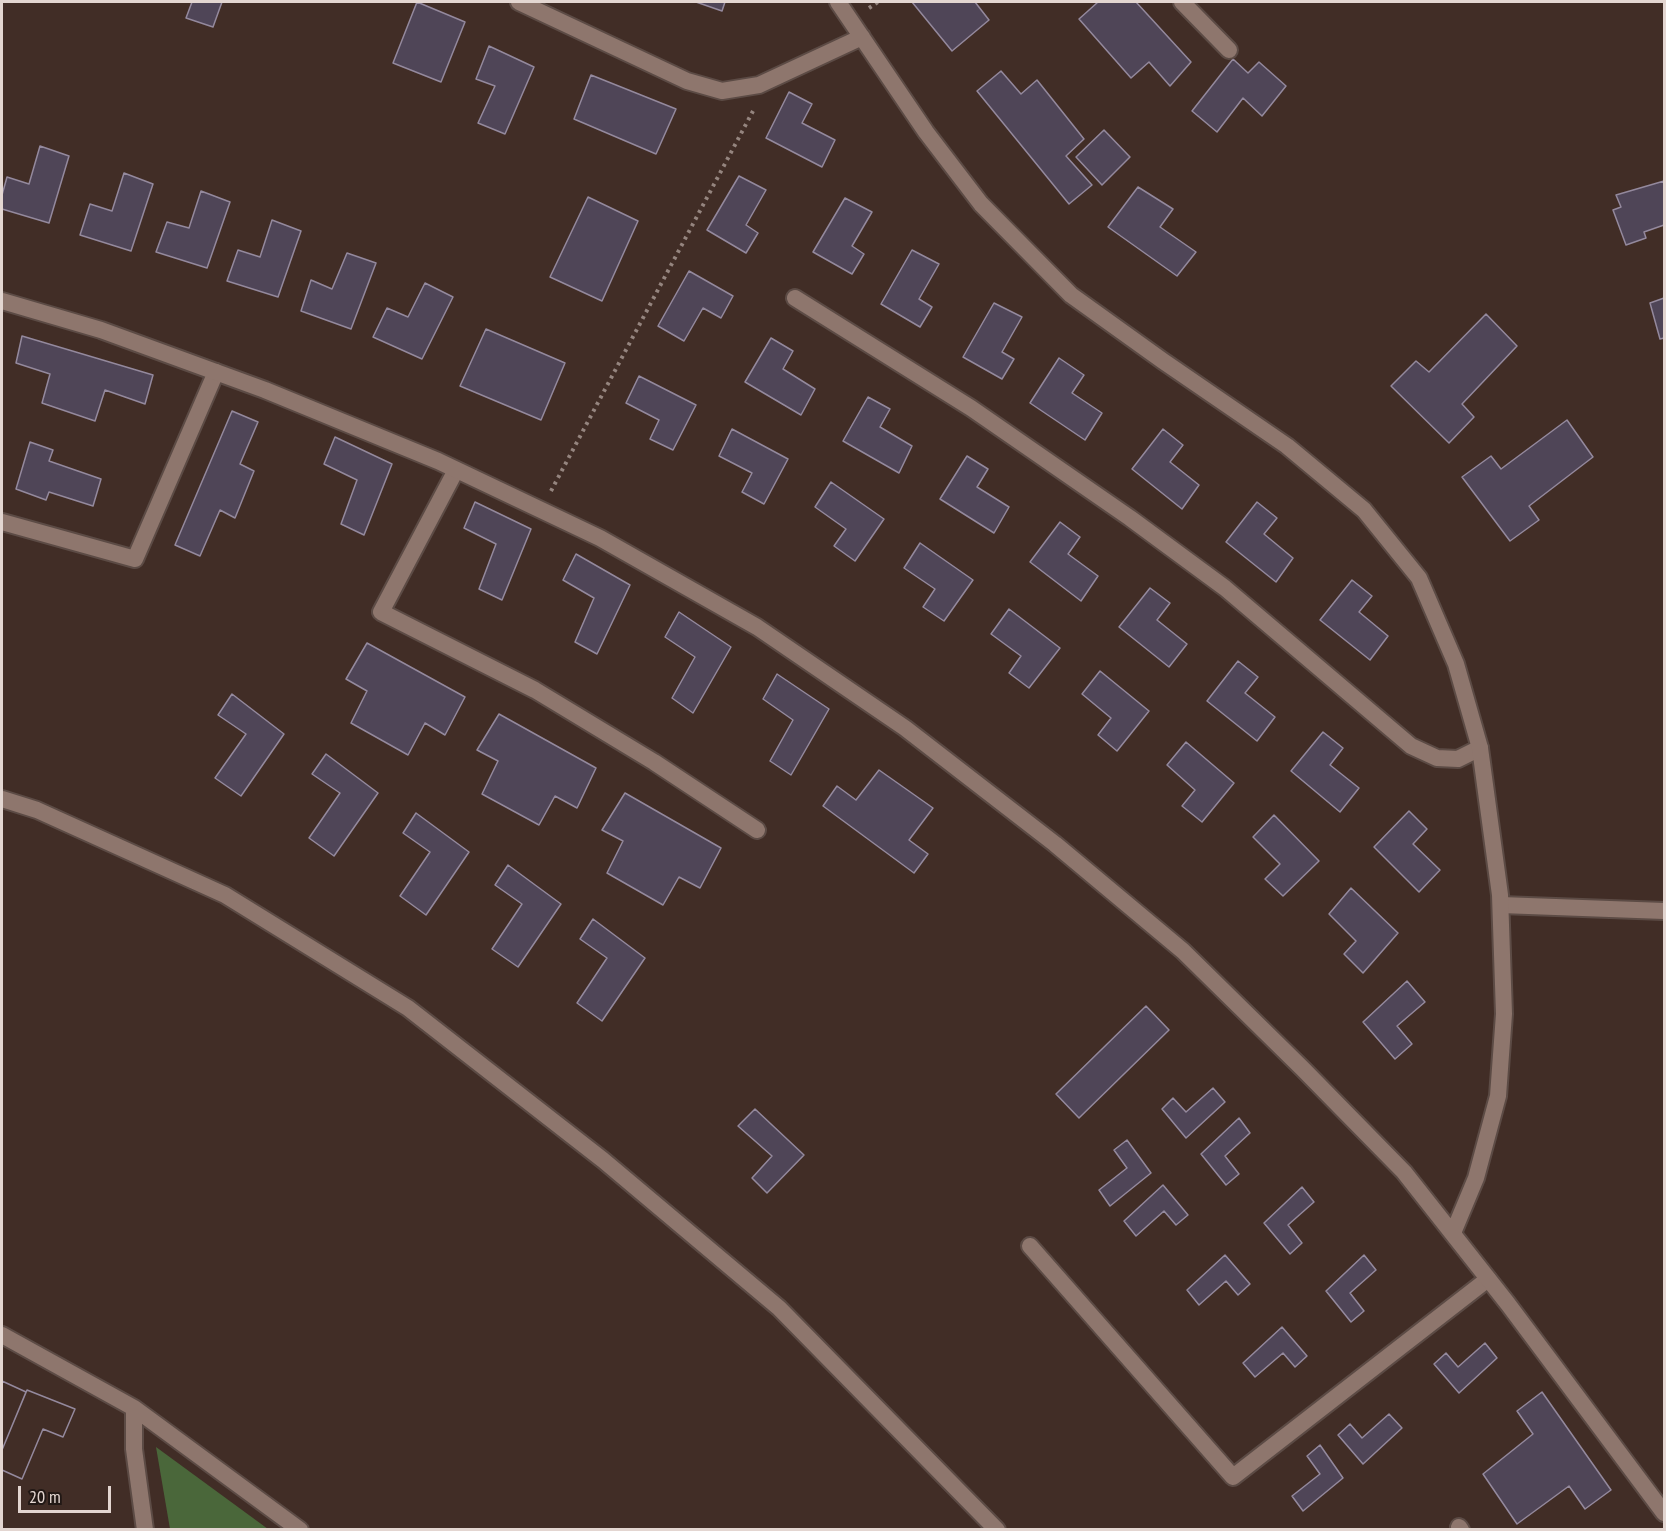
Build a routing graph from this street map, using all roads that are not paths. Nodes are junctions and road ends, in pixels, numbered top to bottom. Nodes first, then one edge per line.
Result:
1 (519, 2) edge
2 (838, 2) edge
3 (1182, 2) edge
4 (862, 37) junction
5 (1229, 50) dead end
6 (795, 298) dead end
7 (2, 301) edge
8 (216, 372) junction
9 (456, 470) junction
10 (2, 522) edge
11 (1480, 748) junction
12 (2, 799) edge
13 (757, 830) dead end
14 (1501, 905) junction
15 (1665, 911) edge
16 (1453, 1233) junction
17 (1030, 1246) dead end
18 (1488, 1279) junction
19 (2, 1335) edge
20 (135, 1408) junction
21 (1665, 1513) edge
22 (145, 1530) edge
23 (300, 1530) edge
24 (997, 1530) edge

1 - 4 street
2 - 4 street
3 - 5 street
4 - 11 street
6 - 11 street
7 - 8 street
8 - 9 street
8 - 10 street
9 - 13 street
9 - 16 street
11 - 14 street
12 - 24 street
14 - 15 street
14 - 16 street
16 - 18 street
17 - 18 street
18 - 21 street
19 - 20 street
20 - 22 street
20 - 23 street

